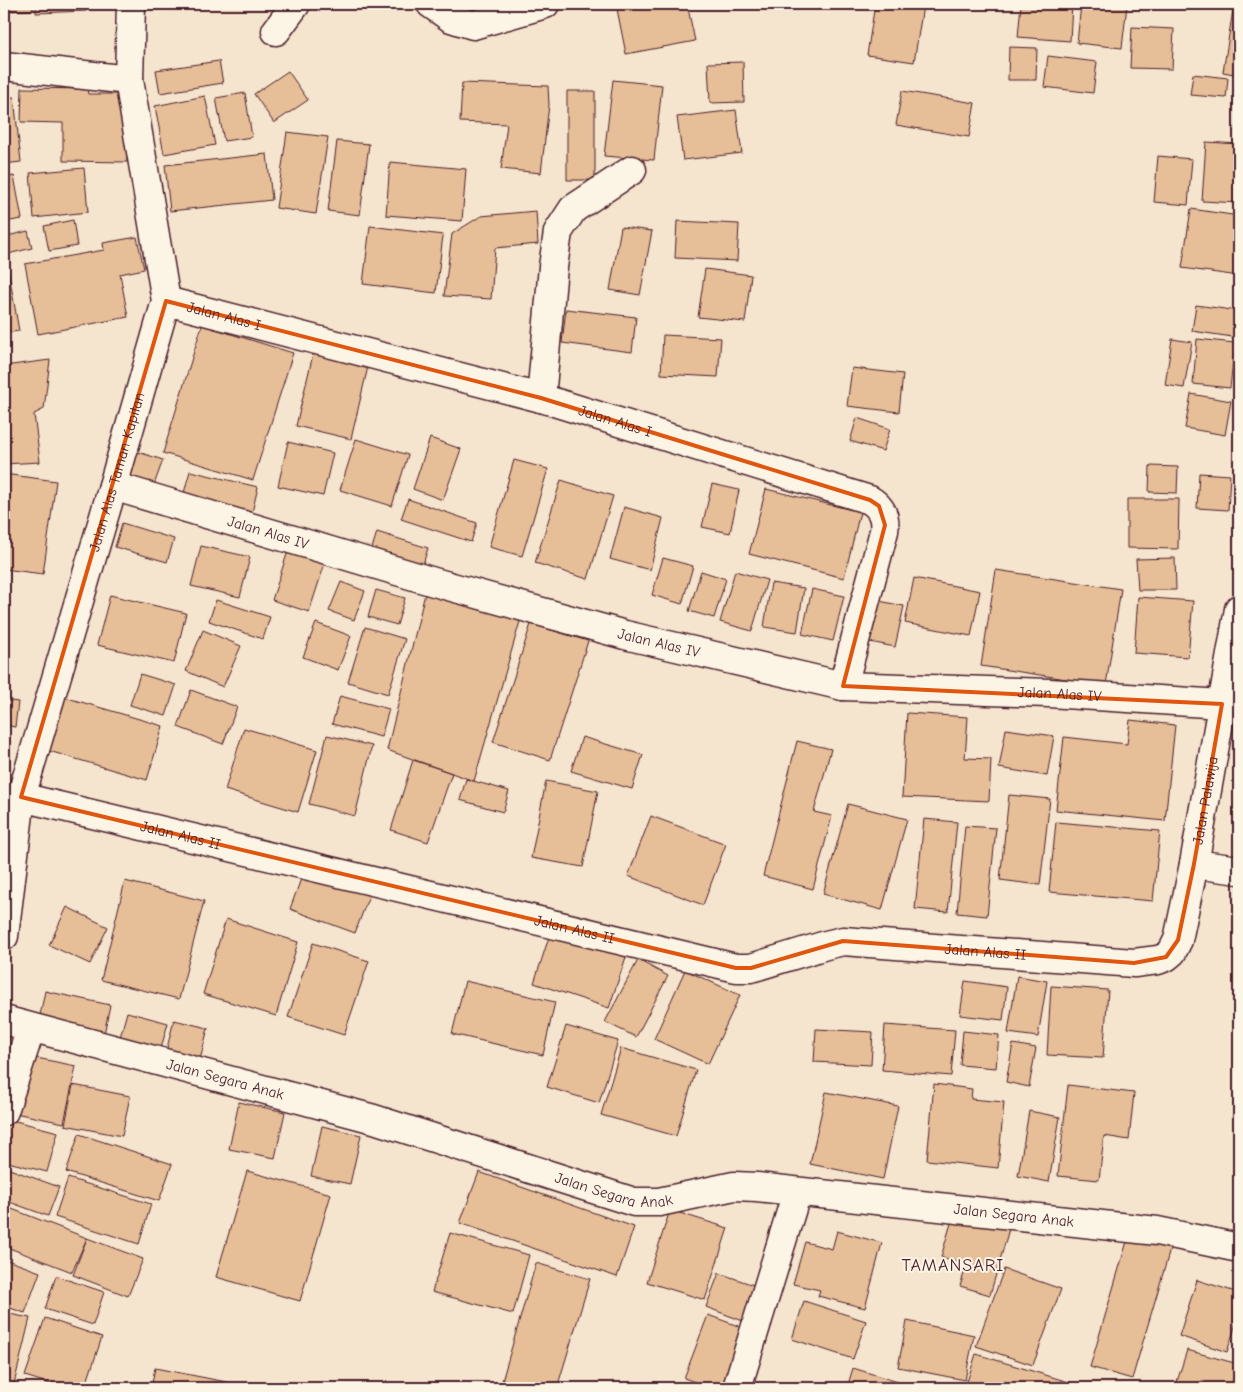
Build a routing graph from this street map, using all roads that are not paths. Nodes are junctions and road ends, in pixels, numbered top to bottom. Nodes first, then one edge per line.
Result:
1 (131, 4) edge
2 (296, 4) edge
3 (432, 4) edge
4 (545, 4) edge
5 (276, 31) dead end
6 (4, 66) edge
7 (129, 80) junction
8 (632, 170) dead end
9 (166, 301) junction
10 (541, 398) junction
11 (113, 486) junction
12 (1239, 609) edge
13 (843, 686) junction
14 (1222, 704) junction
15 (21, 797) junction
16 (1194, 864) junction
17 (1239, 870) edge
18 (4, 936) edge
19 (1134, 963) joint
20 (4, 1020) edge
21 (31, 1028) junction
22 (4, 1111) edge
23 (797, 1192) junction
24 (1239, 1248) edge
25 (738, 1388) edge

1 - 7 street, Jalan Alas Taman Kapitan
2 - 5 street
3 - 4 street
6 - 7 street
7 - 9 street, Jalan Alas Taman Kapitan
8 - 10 street
9 - 10 street, Jalan Alas I
9 - 11 street, Jalan Alas Taman Kapitan
10 - 13 street, Jalan Alas I
11 - 13 street, Jalan Alas IV
11 - 15 street, Jalan Alas Taman Kapitan
12 - 14 street, Jalan Palawija
13 - 14 street, Jalan Alas IV
14 - 16 street, Jalan Palawija
15 - 18 street, Jalan Alas Taman Kapitan
15 - 19 street, Jalan Alas II
16 - 17 street
16 - 19 street, Jalan Palawija
20 - 21 street, Jalan Segara Anak
21 - 22 street
21 - 23 street, Jalan Segara Anak
23 - 24 street, Jalan Segara Anak
23 - 25 street

